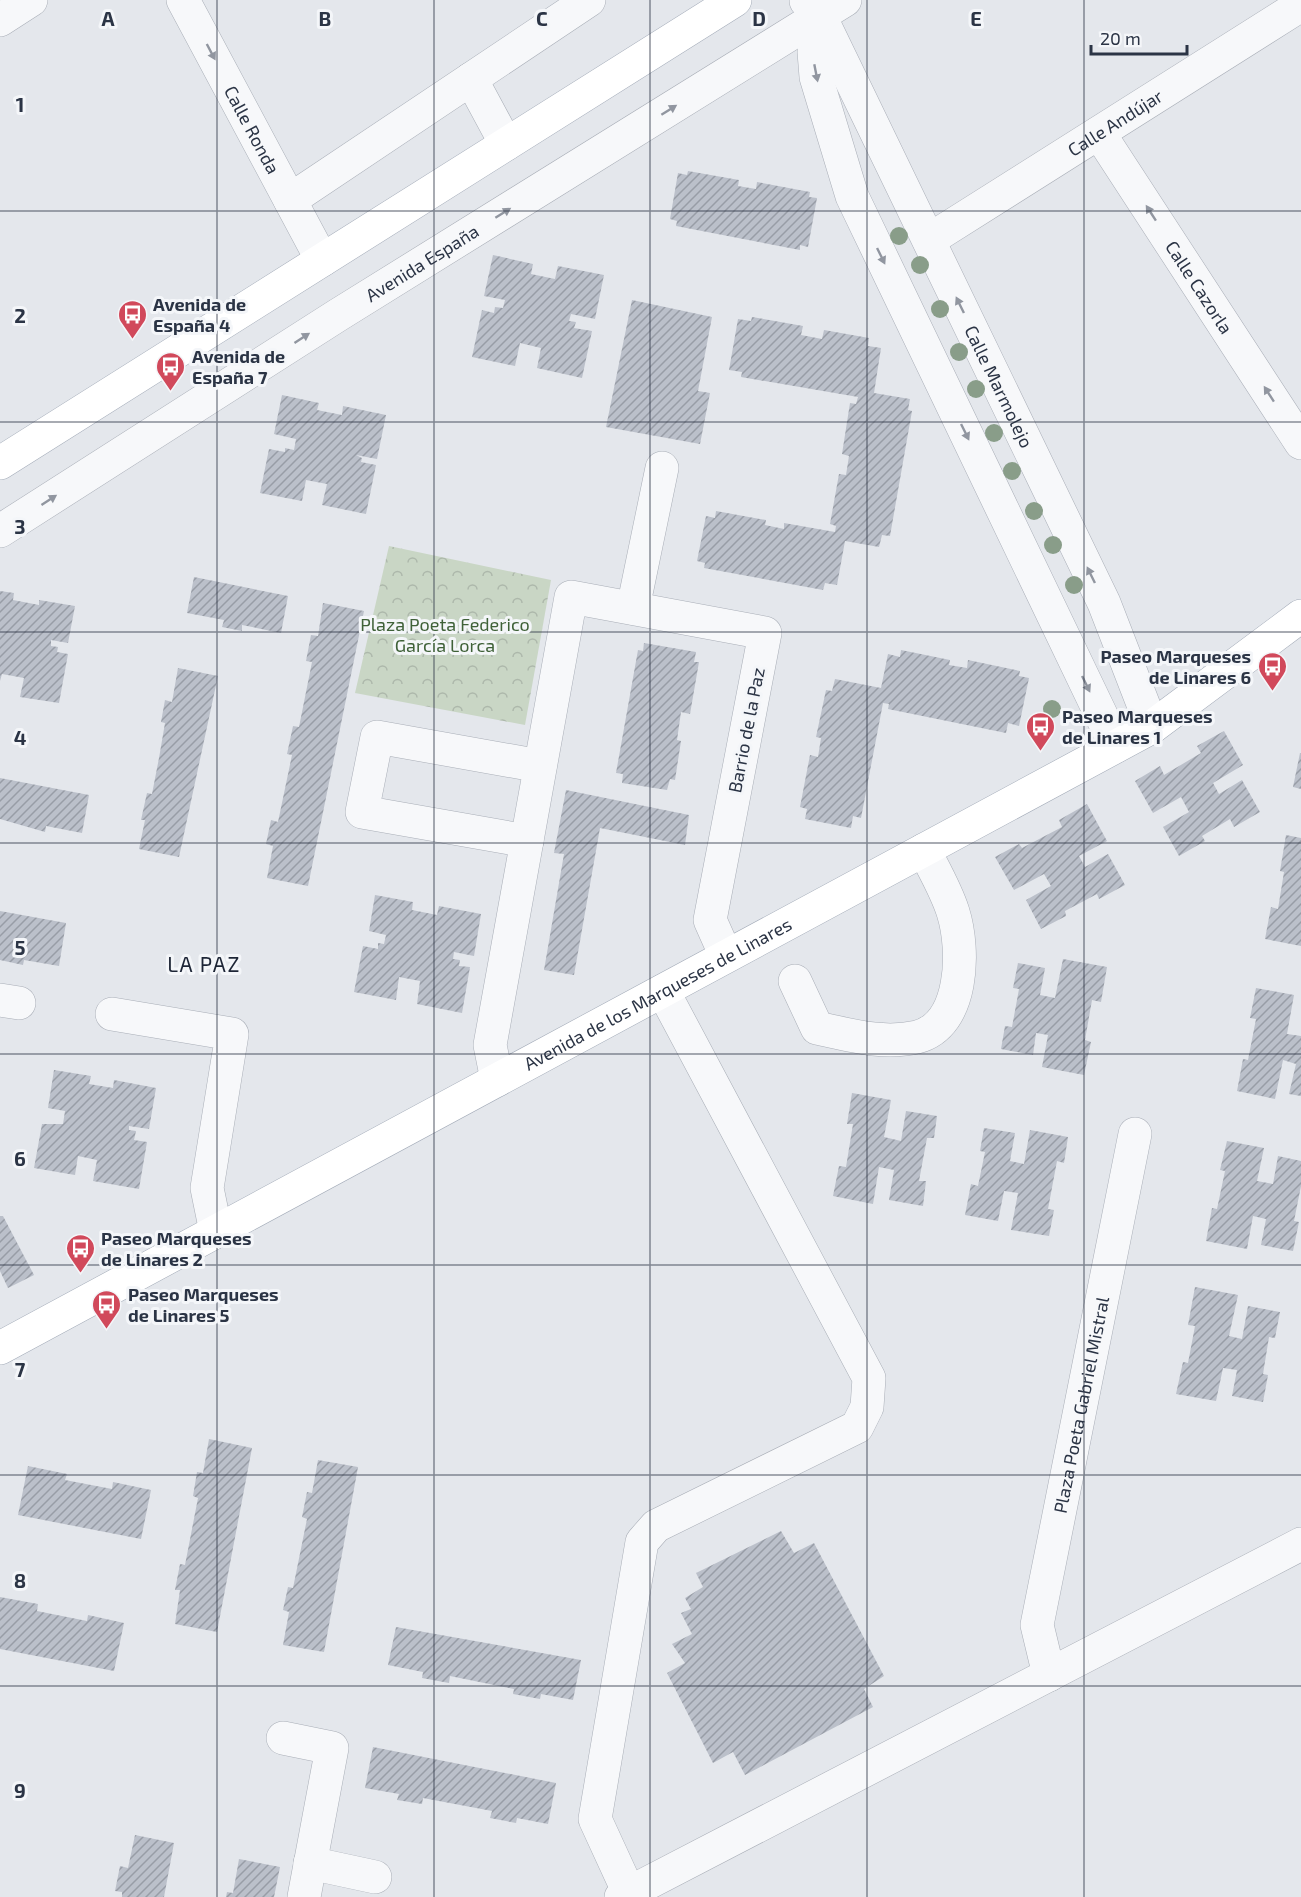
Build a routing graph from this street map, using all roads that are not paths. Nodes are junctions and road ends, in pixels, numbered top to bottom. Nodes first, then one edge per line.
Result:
1 (31, 0) edge
2 (183, 0) edge
3 (588, 0) edge
4 (735, 0) edge
5 (824, 5) edge
6 (1295, 10) edge
7 (0, 20) edge
8 (471, 79) junction
9 (1099, 133) junction
10 (506, 144) junction
11 (890, 159) junction
12 (850, 188) junction
13 (290, 200) junction
14 (929, 240) junction
15 (322, 260) junction
16 (1301, 443) edge
17 (0, 463) edge
18 (662, 468) dead end
19 (0, 531) edge
20 (633, 608) junction
21 (1108, 615) junction
22 (1301, 616) edge
23 (1061, 632) junction
24 (1152, 727) junction
25 (1116, 747) junction
26 (540, 766) junction
27 (527, 841) junction
28 (924, 850) junction
29 (726, 956) junction
30 (795, 981) dead end
31 (663, 991) junction
32 (112, 1014) dead end
33 (497, 1080) junction
34 (1135, 1134) dead end
35 (216, 1232) junction
36 (0, 1348) edge
37 (1301, 1544) edge
38 (1050, 1675) junction
39 (284, 1737) dead end
40 (310, 1863) junction
41 (375, 1877) dead end
42 (625, 1895) edge
43 (304, 1897) edge

1 - 7 street
2 -> 13 street, Calle Ronda
3 - 8 street
4 - 10 main road
5 - 11 street, Calle Marmolejo
5 -> 12 street
19 -> 5 street, Avenida España
6 - 9 street, Calle Andújar
8 - 10 street
8 - 13 street
9 - 14 street, Calle Andújar
16 -> 9 street, Calle Cazorla
10 - 15 main road
11 - 12 street
11 - 14 street, Calle Marmolejo
12 -> 23 street
13 - 15 street, Calle Ronda
21 -> 14 street, Calle Marmolejo
15 - 17 main road
18 - 20 street
20 - 26 street, Barrio de la Paz
20 - 29 street, Barrio de la Paz
21 - 23 street
21 - 24 street, Calle Marmolejo
22 - 24 main road, Avenida de los Marqueses de Linares
23 -> 25 street
24 - 25 main road, Avenida de los Marqueses de Linares
25 - 28 main road, Avenida de los Marqueses de Linares
26 - 27 street, Barrio de la Paz
26 - 27 street
27 - 33 street, Barrio de la Paz
28 - 29 main road, Avenida de los Marqueses de Linares
28 - 30 street
29 - 31 main road, Avenida de los Marqueses de Linares
31 - 33 main road, Avenida de los Marqueses de Linares
31 - 42 street
32 - 35 street
33 - 35 main road, Avenida de los Marqueses de Linares
34 - 38 street, Plaza Poeta Gabriel Mistral
35 - 36 main road, Avenida de los Marqueses de Linares
37 - 38 street
38 - 42 street
39 - 40 street
40 - 41 street
40 - 43 street

